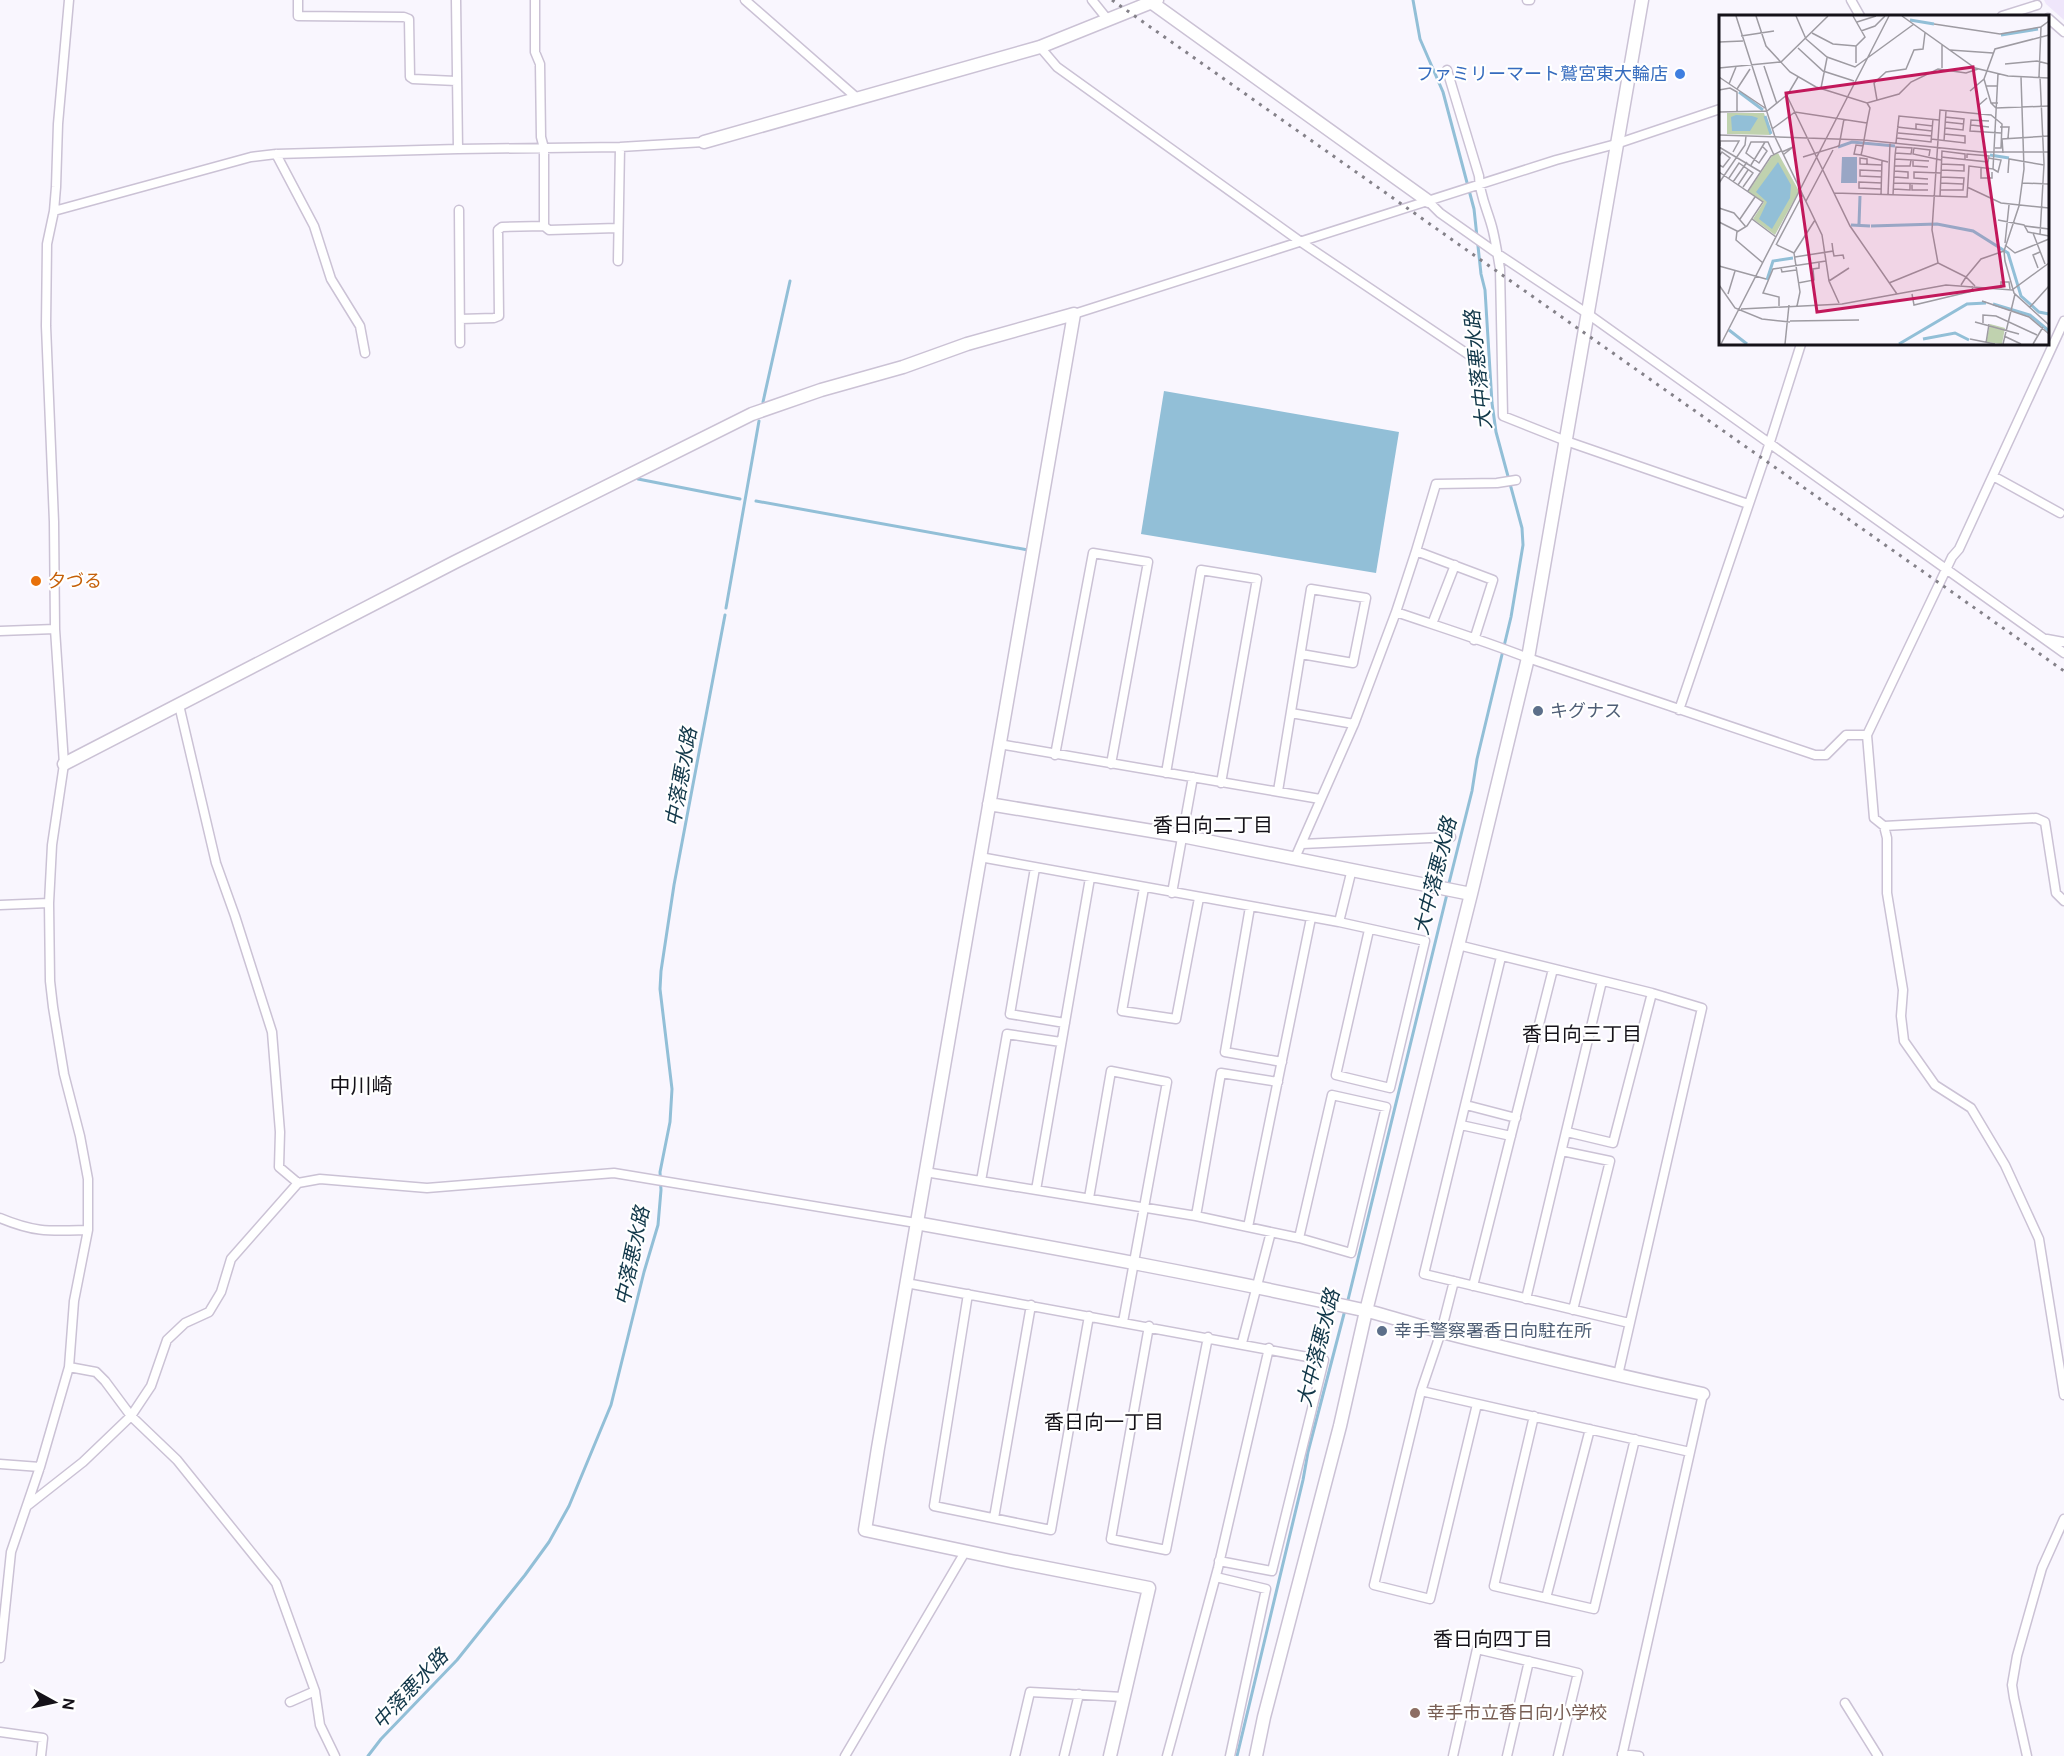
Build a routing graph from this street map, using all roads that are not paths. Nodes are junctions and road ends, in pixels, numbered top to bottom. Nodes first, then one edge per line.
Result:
1 (69, 0) edge
2 (298, 0) edge
3 (456, 0) edge
4 (535, 0) edge
5 (745, 0) edge
6 (1092, 0) edge
7 (1642, 0) edge
8 (1851, 0) edge
9 (1152, 1) edge
10 (2036, 3) edge
11 (1859, 15) edge
12 (2005, 15) edge
13 (2045, 15) edge
14 (2049, 19) edge
15 (1108, 21) junction
16 (2064, 32) edge
17 (1040, 47) junction
18 (1447, 70) dead end
19 (456, 81) junction
20 (857, 98) junction
21 (1719, 109) edge
22 (704, 142) joint
23 (1616, 144) junction
24 (620, 147) junction
25 (544, 148) junction
26 (458, 149) junction
27 (276, 154) junction
28 (1477, 186) junction
29 (1428, 201) junction
30 (459, 210) dead end
31 (54, 211) junction
32 (544, 226) junction
33 (617, 228) junction
34 (1301, 242) junction
35 (1495, 252) junction
36 (618, 261) dead end
37 (1074, 314) junction
38 (1588, 314) junction
39 (460, 319) junction
40 (2064, 321) edge
41 (2062, 331) edge
42 (460, 343) dead end
43 (1801, 345) edge
44 (365, 353) dead end
45 (1478, 361) dead end
46 (1566, 441) junction
47 (1769, 445) junction
48 (1993, 476) junction
49 (1516, 480) dead end
50 (1748, 504) junction
51 (2060, 513) dead end
52 (1416, 551) junction
53 (1455, 566) junction
54 (1947, 568) junction
55 (1396, 612) junction
56 (1432, 624) junction
57 (55, 628) junction
58 (0, 631) edge
59 (2042, 638) junction
60 (1474, 640) junction
61 (2064, 642) edge
62 (2064, 653) edge
63 (1301, 654) junction
64 (1522, 656) junction
65 (179, 705) junction
66 (1679, 710) junction
67 (1291, 713) junction
68 (1354, 724) junction
69 (1867, 735) junction
70 (999, 744) junction
71 (1055, 754) junction
72 (64, 764) junction
73 (1111, 764) junction
74 (1166, 773) junction
75 (1193, 777) junction
76 (1221, 783) junction
77 (1278, 791) junction
78 (1320, 799) junction
79 (989, 804) junction
80 (1884, 826) junction
81 (1182, 836) junction
82 (1451, 837) dead end
83 (1302, 844) junction
84 (980, 857) junction
85 (1295, 858) junction
86 (1035, 868) junction
87 (1352, 869) junction
88 (1090, 878) junction
89 (1144, 888) junction
90 (1172, 893) junction
91 (1471, 894) junction
92 (1199, 898) junction
93 (2064, 901) edge
94 (48, 903) junction
95 (0, 904) edge
96 (1250, 907) junction
97 (1311, 918) junction
98 (1339, 922) junction
99 (1370, 930) junction
100 (1458, 945) junction
101 (1501, 957) junction
102 (1553, 969) junction
103 (1602, 981) junction
104 (1652, 993) junction
105 (1065, 1023) junction
106 (1061, 1042) junction
107 (1282, 1062) junction
108 (1278, 1082) junction
109 (1466, 1105) junction
110 (1516, 1118) junction
111 (1461, 1125) junction
112 (1567, 1132) junction
113 (1511, 1136) junction
114 (1562, 1151) junction
115 (925, 1172) junction
116 (981, 1181) junction
117 (298, 1183) junction
118 (1036, 1190) junction
119 (1089, 1198) junction
120 (1143, 1208) junction
121 (1196, 1216) junction
122 (0, 1218) edge
123 (916, 1223) junction
124 (1248, 1227) junction
125 (88, 1230) junction
126 (1271, 1232) junction
127 (1299, 1238) junction
128 (1134, 1262) junction
129 (1454, 1281) junction
130 (906, 1283) junction
131 (1257, 1286) junction
132 (1473, 1286) junction
133 (968, 1294) junction
134 (1526, 1299) junction
135 (1031, 1305) junction
136 (1573, 1310) junction
137 (1366, 1311) junction
138 (1089, 1316) junction
139 (1123, 1322) junction
140 (1629, 1323) junction
141 (1149, 1326) junction
142 (1441, 1332) junction
143 (1208, 1337) junction
144 (1242, 1343) junction
145 (1269, 1348) junction
146 (69, 1367) junction
147 (1618, 1375) junction
148 (1421, 1391) junction
149 (1703, 1394) joint
150 (2064, 1395) edge
151 (1477, 1404) junction
152 (131, 1416) junction
153 (1534, 1416) junction
154 (1590, 1429) junction
155 (1635, 1439) junction
156 (1690, 1452) junction
157 (0, 1464) edge
158 (40, 1467) junction
159 (26, 1507) junction
160 (994, 1518) junction
161 (2064, 1519) edge
162 (965, 1552) junction
163 (1219, 1561) junction
164 (1216, 1577) junction
165 (1546, 1598) junction
166 (0, 1658) edge
167 (1529, 1661) junction
168 (315, 1691) junction
169 (1079, 1694) junction
170 (1124, 1697) junction
171 (290, 1702) dead end
172 (1845, 1703) dead end
173 (0, 1732) edge
174 (1230, 1755) edge
175 (1622, 1755) edge
176 (41, 1756) edge
177 (335, 1756) edge
178 (845, 1756) edge
179 (1015, 1756) edge
180 (1064, 1756) edge
181 (1110, 1756) edge
182 (1167, 1756) edge
183 (1256, 1756) edge
184 (1453, 1756) edge
185 (1507, 1756) edge
186 (1558, 1756) edge
187 (1639, 1756) edge
188 (1878, 1756) edge
189 (2027, 1756) edge

1 - 31 street
2 - 19 street
3 - 19 street
4 - 25 street
5 - 20 street
6 - 15 street
7 - 23 street
8 - 11 street
9 - 15 street
9 - 29 street
10 - 12 street
10 - 13 street
14 - 16 street
15 - 17 street
17 - 20 street
17 - 34 street
18 - 28 street
19 - 26 street
20 - 22 street
21 - 23 street
22 - 24 street
23 - 28 street
23 - 38 street
24 - 25 street
24 - 33 street
25 - 26 street
25 - 32 street
26 - 27 street
27 - 31 street
27 - 44 street
28 - 29 street
28 - 35 street
29 - 34 street
29 - 35 street
30 - 39 street
31 - 57 street
32 - 33 street
32 - 39 street
33 - 36 street
34 - 37 street
34 - 45 street
35 - 38 street
35 - 46 street
37 - 65 street
37 - 70 street
38 - 46 street
38 - 47 street
39 - 42 street
40 - 41 street
41 - 48 street
43 - 47 street
46 - 50 street
46 - 64 street
47 - 50 street
47 - 54 street
48 - 51 street
48 - 54 street
49 - 52 street
50 - 66 street
52 - 53 street
52 - 55 street
53 - 56 street
53 - 60 street
54 - 59 street
54 - 69 street
55 - 56 street
55 - 68 street
56 - 60 street
57 - 58 street
57 - 72 street
59 - 61 street
59 - 62 street
60 - 64 street
63 - 63 street
63 - 67 street
64 - 66 street
64 - 91 street
65 - 72 street
65 - 117 street
66 - 69 street
67 - 68 street
67 - 77 street
68 - 78 street
69 - 80 street
70 - 71 street
70 - 79 street
71 - 73 street
71 - 73 street
72 - 94 street
73 - 74 street
74 - 75 street
74 - 76 street
75 - 76 street
75 - 81 street
76 - 77 street
77 - 78 street
78 - 83 street
79 - 81 street
79 - 84 street
80 - 93 street
80 - 150 street
81 - 85 street
81 - 90 street
82 - 83 street
83 - 85 street
84 - 86 street
84 - 115 street
85 - 87 street
86 - 88 street
86 - 105 street
87 - 91 street
87 - 98 street
88 - 89 street
88 - 105 street
89 - 90 street
89 - 92 street
90 - 92 street
91 - 100 street
92 - 96 street
94 - 95 street
94 - 125 street
96 - 97 street
96 - 107 street
97 - 98 street
97 - 107 street
98 - 99 street
99 - 99 street
100 - 101 street
100 - 137 street
101 - 102 street
101 - 109 street
102 - 103 street
102 - 110 street
103 - 104 street
103 - 112 street
104 - 112 street
104 - 140 street
105 - 106 street
106 - 116 street
106 - 118 street
107 - 108 street
108 - 121 street
108 - 124 street
109 - 110 street
109 - 111 street
110 - 113 street
111 - 113 street
111 - 129 street
112 - 114 street
113 - 132 street
114 - 134 street
114 - 136 street
115 - 116 street
115 - 123 street
116 - 118 street
117 - 123 street
117 - 152 street
118 - 119 street
119 - 120 street
119 - 120 street
120 - 121 street
120 - 128 street
121 - 124 street
122 - 125 street
123 - 128 street
123 - 130 street
124 - 126 street
125 - 146 street
126 - 127 street
126 - 131 street
127 - 127 street
128 - 131 street
128 - 139 street
129 - 132 street
129 - 142 street
130 - 133 street
130 - 162 street
131 - 137 street
131 - 144 street
132 - 134 street
133 - 135 street
133 - 160 street
134 - 136 street
135 - 138 street
135 - 160 street
136 - 140 street
137 - 142 street
137 - 183 street
138 - 139 street
138 - 160 street
139 - 141 street
140 - 147 street
141 - 143 street
141 - 143 street
142 - 147 street
142 - 148 street
143 - 144 street
144 - 145 street
145 - 163 street
145 - 163 street
146 - 152 street
146 - 158 street
147 - 149 street
148 - 151 street
148 - 151 street
149 - 156 street
151 - 153 street
152 - 159 street
152 - 168 street
153 - 154 street
153 - 165 street
154 - 155 street
154 - 165 street
155 - 156 street
155 - 165 street
156 - 175 street
157 - 158 street
158 - 159 street
159 - 166 street
161 - 189 street
162 - 170 street
162 - 178 street
163 - 164 street
164 - 174 street
164 - 182 street
167 - 184 street
167 - 185 street
167 - 186 street
168 - 171 street
168 - 177 street
169 - 170 street
169 - 179 street
169 - 180 street
170 - 181 street
172 - 188 street
173 - 176 street
175 - 187 street

